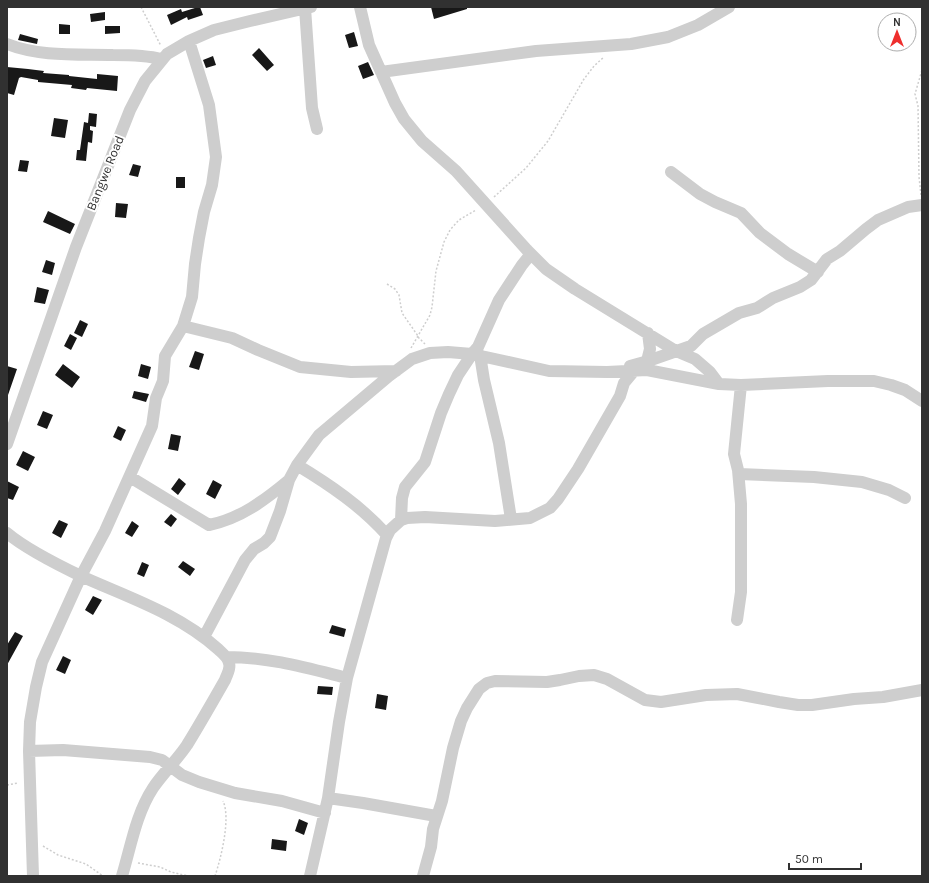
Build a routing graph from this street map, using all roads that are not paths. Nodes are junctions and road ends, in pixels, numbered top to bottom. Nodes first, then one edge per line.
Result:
1 (360, 7) edge
2 (729, 7) edge
3 (308, 8) edge
4 (189, 41) junction
5 (7, 44) edge
6 (164, 57) junction
7 (381, 72) junction
8 (317, 129) dead end
9 (671, 172) dead end
10 (922, 205) edge
11 (531, 254) junction
12 (818, 272) junction
13 (183, 326) junction
14 (648, 333) junction
15 (676, 351) junction
16 (476, 354) junction
17 (648, 361) junction
18 (396, 371) junction
19 (634, 371) junction
20 (607, 372) junction
21 (719, 384) junction
22 (741, 384) junction
23 (620, 396) junction
24 (922, 401) edge
25 (7, 444) edge
26 (297, 464) junction
27 (739, 474) junction
28 (130, 477) junction
29 (289, 480) junction
30 (905, 498) dead end
31 (511, 519) junction
32 (401, 520) junction
33 (7, 533) edge
34 (387, 535) junction
35 (81, 576) junction
36 (737, 620) dead end
37 (204, 637) junction
38 (227, 657) junction
39 (347, 678) junction
40 (922, 690) edge
41 (29, 751) junction
42 (171, 765) junction
43 (328, 798) junction
44 (326, 813) junction
45 (436, 816) junction
46 (34, 876) edge
47 (122, 876) edge
48 (310, 876) edge
49 (423, 876) edge

1 - 7 street
2 - 7 street
3 - 4 street, Bangwe Road
3 - 8 street
4 - 6 street, Bangwe Road
4 - 13 street
5 - 6 street
6 - 25 street, Bangwe Road
7 - 11 street
9 - 12 street
10 - 12 street
11 - 14 street
11 - 16 street
12 - 15 street
13 - 18 street
13 - 28 street
14 - 15 street
14 - 17 street
15 - 17 street
15 - 21 street
16 - 18 street
16 - 20 street
16 - 31 street
16 - 32 street
17 - 20 street
18 - 26 street
19 - 20 street
19 - 21 street
19 - 23 street
20 - 23 street
21 - 22 street
22 - 24 street
22 - 27 street
23 - 31 street
26 - 29 street
26 - 34 street
27 - 30 street
27 - 36 street
28 - 29 street
28 - 35 street
29 - 37 street
31 - 32 street
32 - 34 street
33 - 35 street
34 - 39 street
35 - 37 street
35 - 41 street
37 - 38 street
38 - 39 street
38 - 42 street
39 - 43 street
40 - 45 street
41 - 42 street
41 - 46 street
42 - 44 street
42 - 47 street
43 - 44 street
43 - 45 street
44 - 48 street
45 - 49 street

